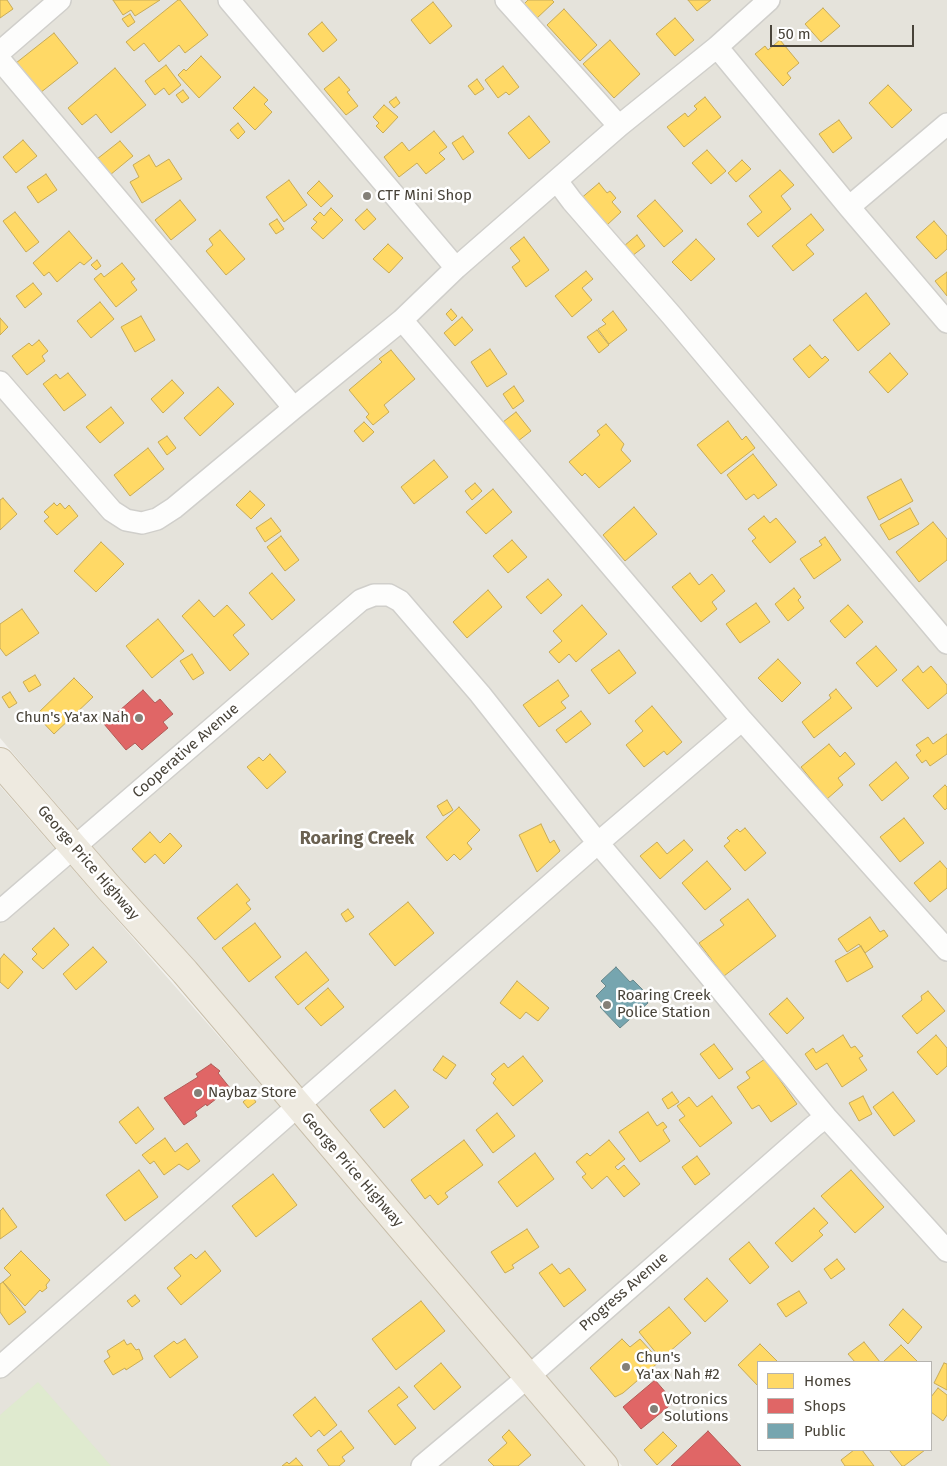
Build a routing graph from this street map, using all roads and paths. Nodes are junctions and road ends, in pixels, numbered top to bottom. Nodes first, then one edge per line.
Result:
1 (60, 0) edge
2 (229, 0) edge
3 (506, 0) edge
4 (768, 0) edge
5 (717, 47) junction
6 (0, 52) edge
7 (0, 60) edge
8 (947, 124) edge
9 (619, 126) junction
10 (557, 181) junction
11 (849, 207) junction
12 (456, 268) junction
13 (402, 320) junction
14 (947, 322) edge
15 (0, 382) edge
16 (294, 408) junction
17 (947, 643) edge
18 (742, 720) junction
19 (0, 762) edge
20 (598, 843) junction
21 (74, 848) junction
22 (0, 912) edge
23 (947, 950) edge
24 (298, 1107) junction
25 (826, 1117) junction
26 (947, 1251) edge
27 (0, 1367) edge
28 (528, 1377) junction
29 (422, 1466) edge
30 (604, 1466) edge

1 - 6 street
2 - 12 street
3 - 9 street
4 - 5 street
5 - 9 street
5 - 11 street
7 - 16 street
8 - 11 street
9 - 10 street
10 - 12 street
10 - 17 street
11 - 14 street
12 - 13 street
13 - 16 street
13 - 18 street
15 - 16 street
18 - 20 street
18 - 23 street
19 - 21 highway, George Price Highway
20 - 21 street, Cooperative Avenue
20 - 24 street
20 - 25 street
21 - 22 street, Cooperative Avenue
21 - 24 highway, George Price Highway
24 - 27 street
24 - 28 highway, George Price Highway
25 - 26 street
25 - 28 street, Progress Avenue
28 - 29 street, Progress Avenue
28 - 30 highway, George Price Highway

